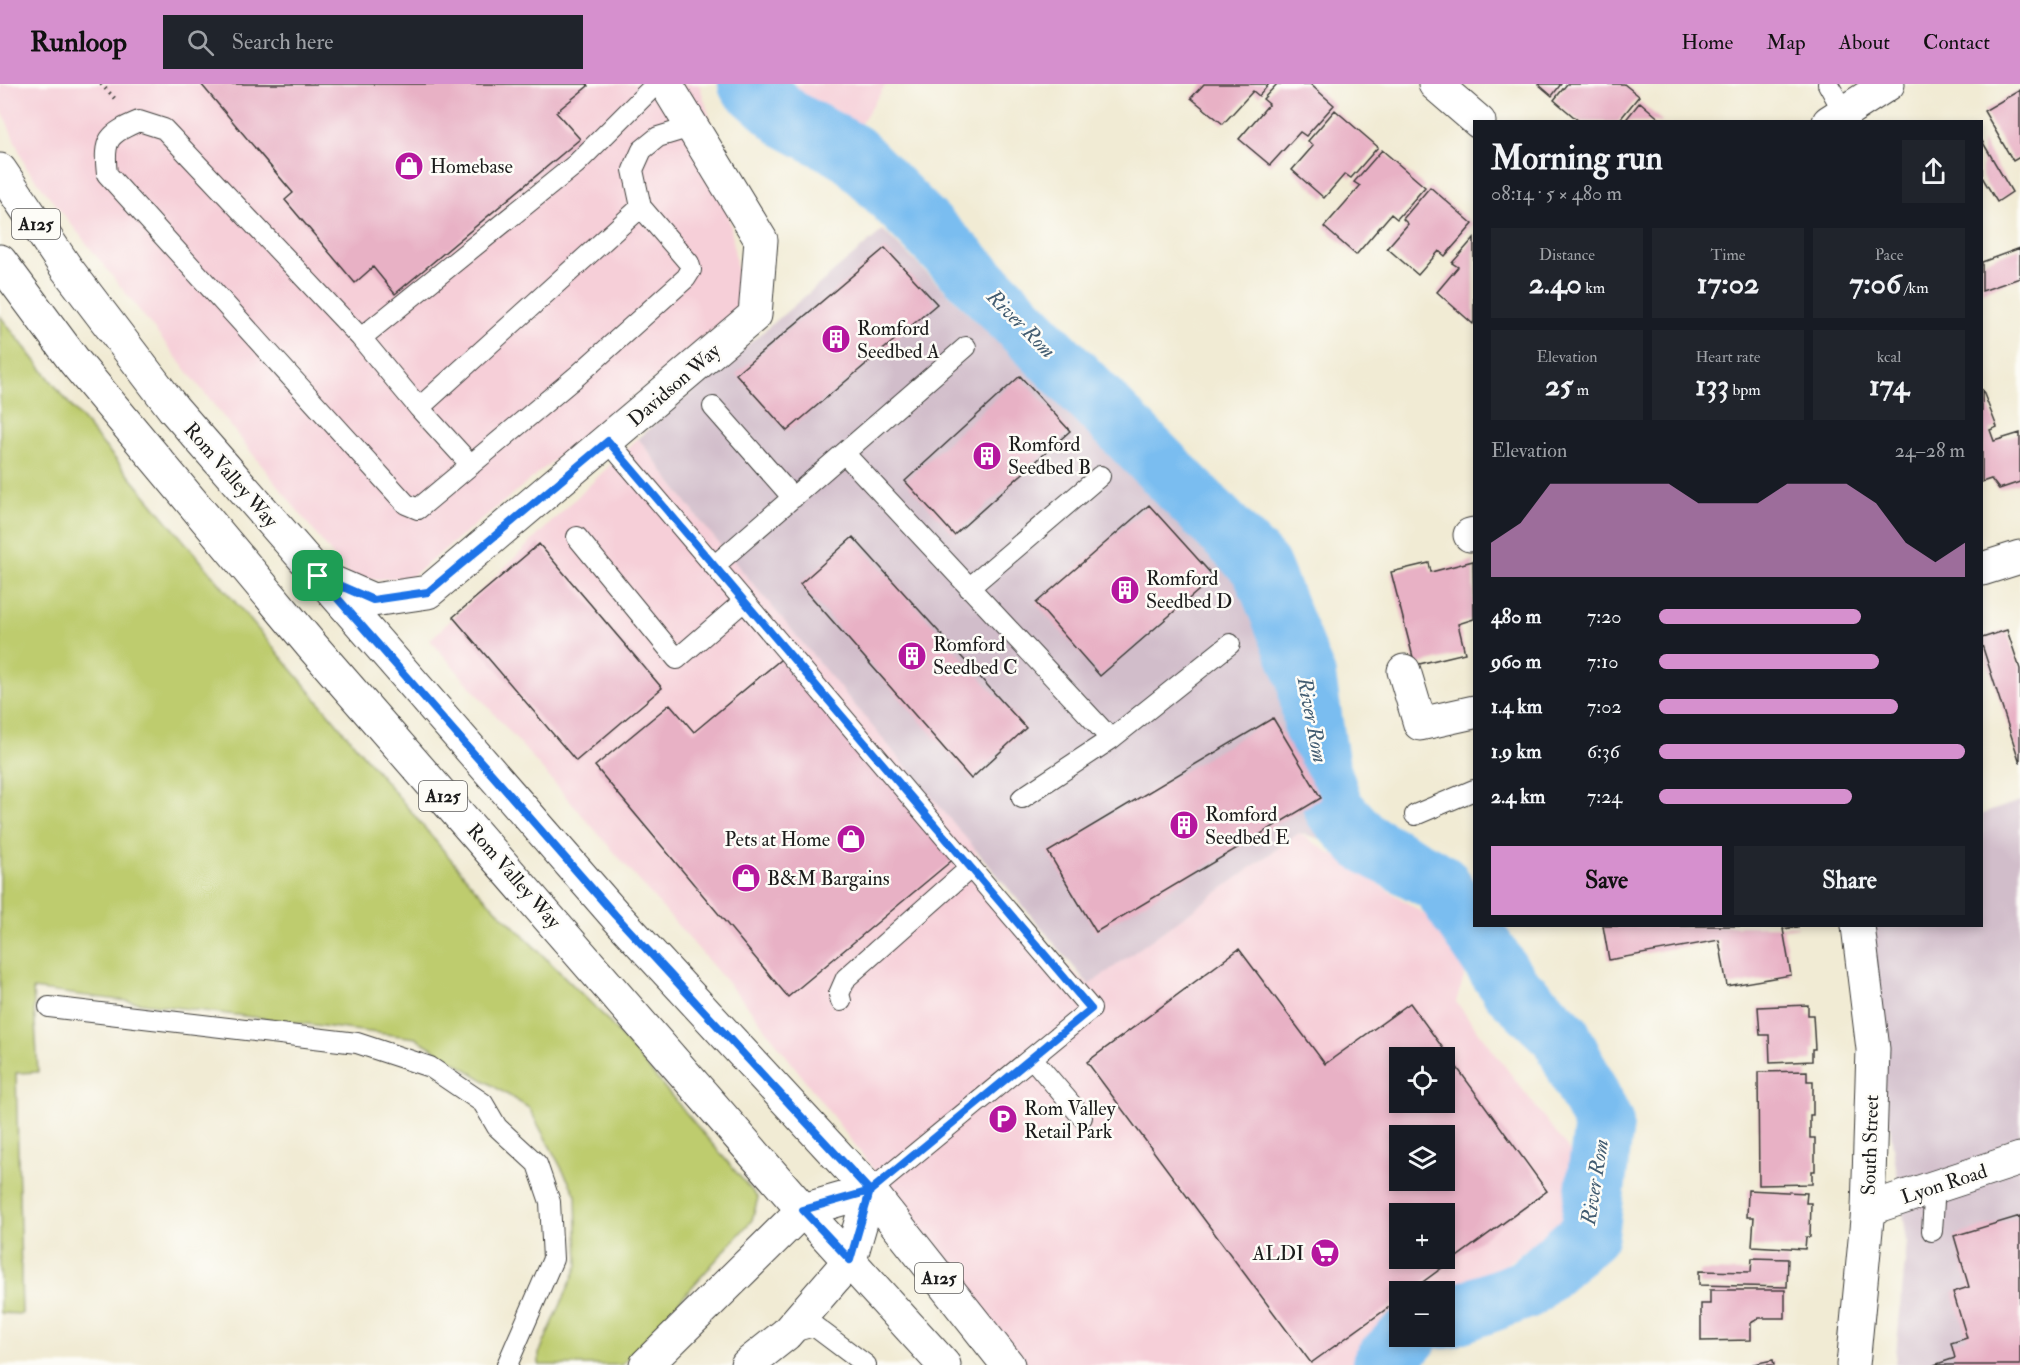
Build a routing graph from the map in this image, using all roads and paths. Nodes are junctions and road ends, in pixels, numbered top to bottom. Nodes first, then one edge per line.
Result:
1 (656, 84) edge
2 (666, 84) edge
3 (1435, 84) edge
4 (1888, 84) edge
5 (1833, 106) edge
6 (1477, 120) edge
7 (691, 127) junction
8 (0, 170) edge
9 (641, 207) junction
10 (0, 261) edge
11 (361, 338) junction
12 (966, 347) dead end
13 (713, 407) dead end
14 (419, 408) junction
15 (608, 441) junction
16 (844, 453) junction
17 (471, 465) junction
18 (1100, 476) dead end
19 (793, 498) junction
20 (577, 537) dead end
21 (2020, 556) edge
22 (714, 566) junction
23 (1983, 569) edge
24 (318, 576) junction
25 (969, 588) junction
26 (744, 601) junction
27 (1230, 644) dead end
28 (1404, 671) dead end
29 (1473, 712) edge
30 (1111, 739) junction
31 (1473, 790) edge
32 (1022, 798) dead end
33 (1415, 815) dead end
34 (970, 868) junction
35 (1858, 927) edge
36 (841, 1001) dead end
37 (49, 1007) dead end
38 (1032, 1058) junction
39 (1082, 1117) dead end
40 (2020, 1159) edge
41 (1935, 1186) junction
42 (870, 1191) junction
43 (1868, 1209) junction
44 (803, 1210) junction
45 (1932, 1231) dead end
46 (850, 1260) junction
47 (786, 1334) junction
48 (507, 1365) edge
49 (646, 1365) edge
50 (747, 1365) edge
51 (866, 1365) edge
52 (944, 1365) edge
53 (1008, 1365) edge
54 (1853, 1365) edge

1 - 11 lane
2 - 7 main road, Davidson Way
3 - 6 main road
4 - 5 main road
7 - 9 lane
7 - 15 main road, Davidson Way
8 - 24 main road, Rom Valley Way / A125
9 - 14 lane
9 - 17 lane
10 - 44 main road, Rom Valley Way / A125
11 - 14 lane
11 - 17 lane
12 - 16 lane
13 - 19 lane
14 - 17 lane
15 - 22 lane
15 - 24 main road, Davidson Way
16 - 19 lane
16 - 25 lane
18 - 25 lane
19 - 22 lane
20 - 26 lane
21 - 23 main road
22 - 26 lane
24 - 42 main road, Rom Valley Way / A125
25 - 30 lane
26 - 34 lane
27 - 30 lane
28 - 29 main road
30 - 32 lane
31 - 33 lane
34 - 36 lane
34 - 38 lane
35 - 43 main road, South Street
37 - 48 lane
38 - 39 lane
38 - 42 lane
40 - 41 main road, Lyon Road
41 - 43 main road, Lyon Road
41 - 45 lane
42 - 44 main road
42 - 46 main road
42 - 53 main road, Rom Valley Way / A125
43 - 54 main road, South Street
44 - 46 main road, Rom Valley Way / A125
44 - 49 main road
46 - 47 main road
46 - 52 main road, Rom Valley Way / A125
47 - 50 main road
47 - 51 lane

